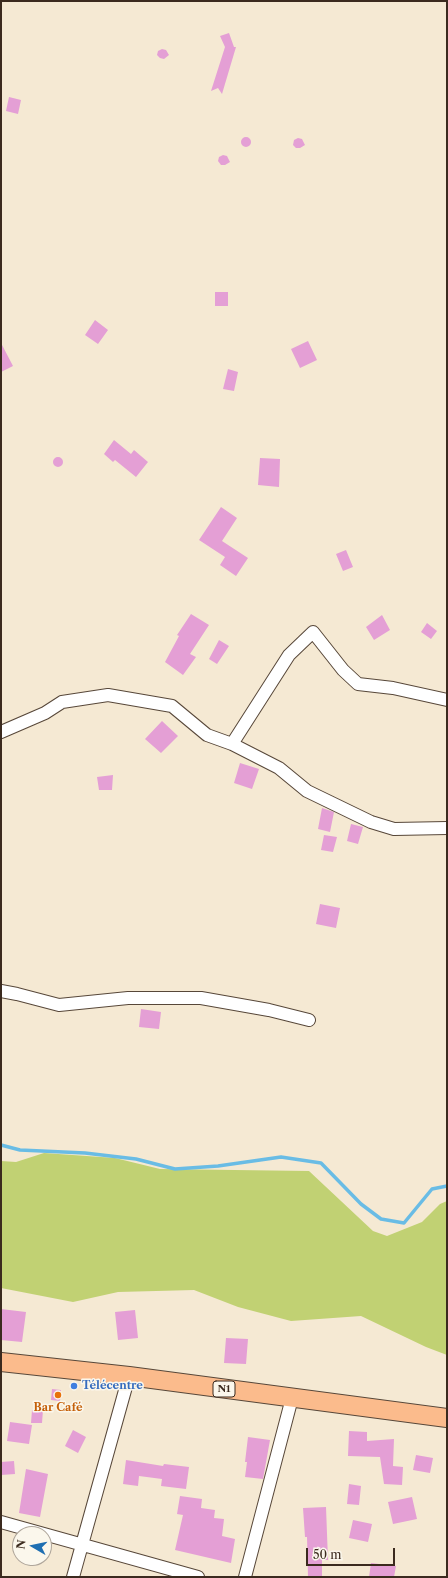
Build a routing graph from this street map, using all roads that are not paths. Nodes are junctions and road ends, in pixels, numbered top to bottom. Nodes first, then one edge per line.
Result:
1 (447, 700) edge
2 (1, 732) edge
3 (232, 744) junction
4 (447, 828) edge
5 (1, 992) edge
6 (309, 1020) dead end
7 (1, 1362) edge
8 (129, 1376) junction
9 (292, 1398) junction
10 (447, 1418) edge
11 (1, 1522) edge
12 (82, 1544) junction
13 (73, 1577) edge
14 (198, 1577) edge
15 (245, 1577) edge

1 - 3 street
2 - 3 street
3 - 4 street
5 - 6 street
7 - 8 highway, N1
8 - 9 highway, N1
8 - 12 street
9 - 10 highway, N1
9 - 15 street
11 - 12 street
12 - 13 street
12 - 14 street

